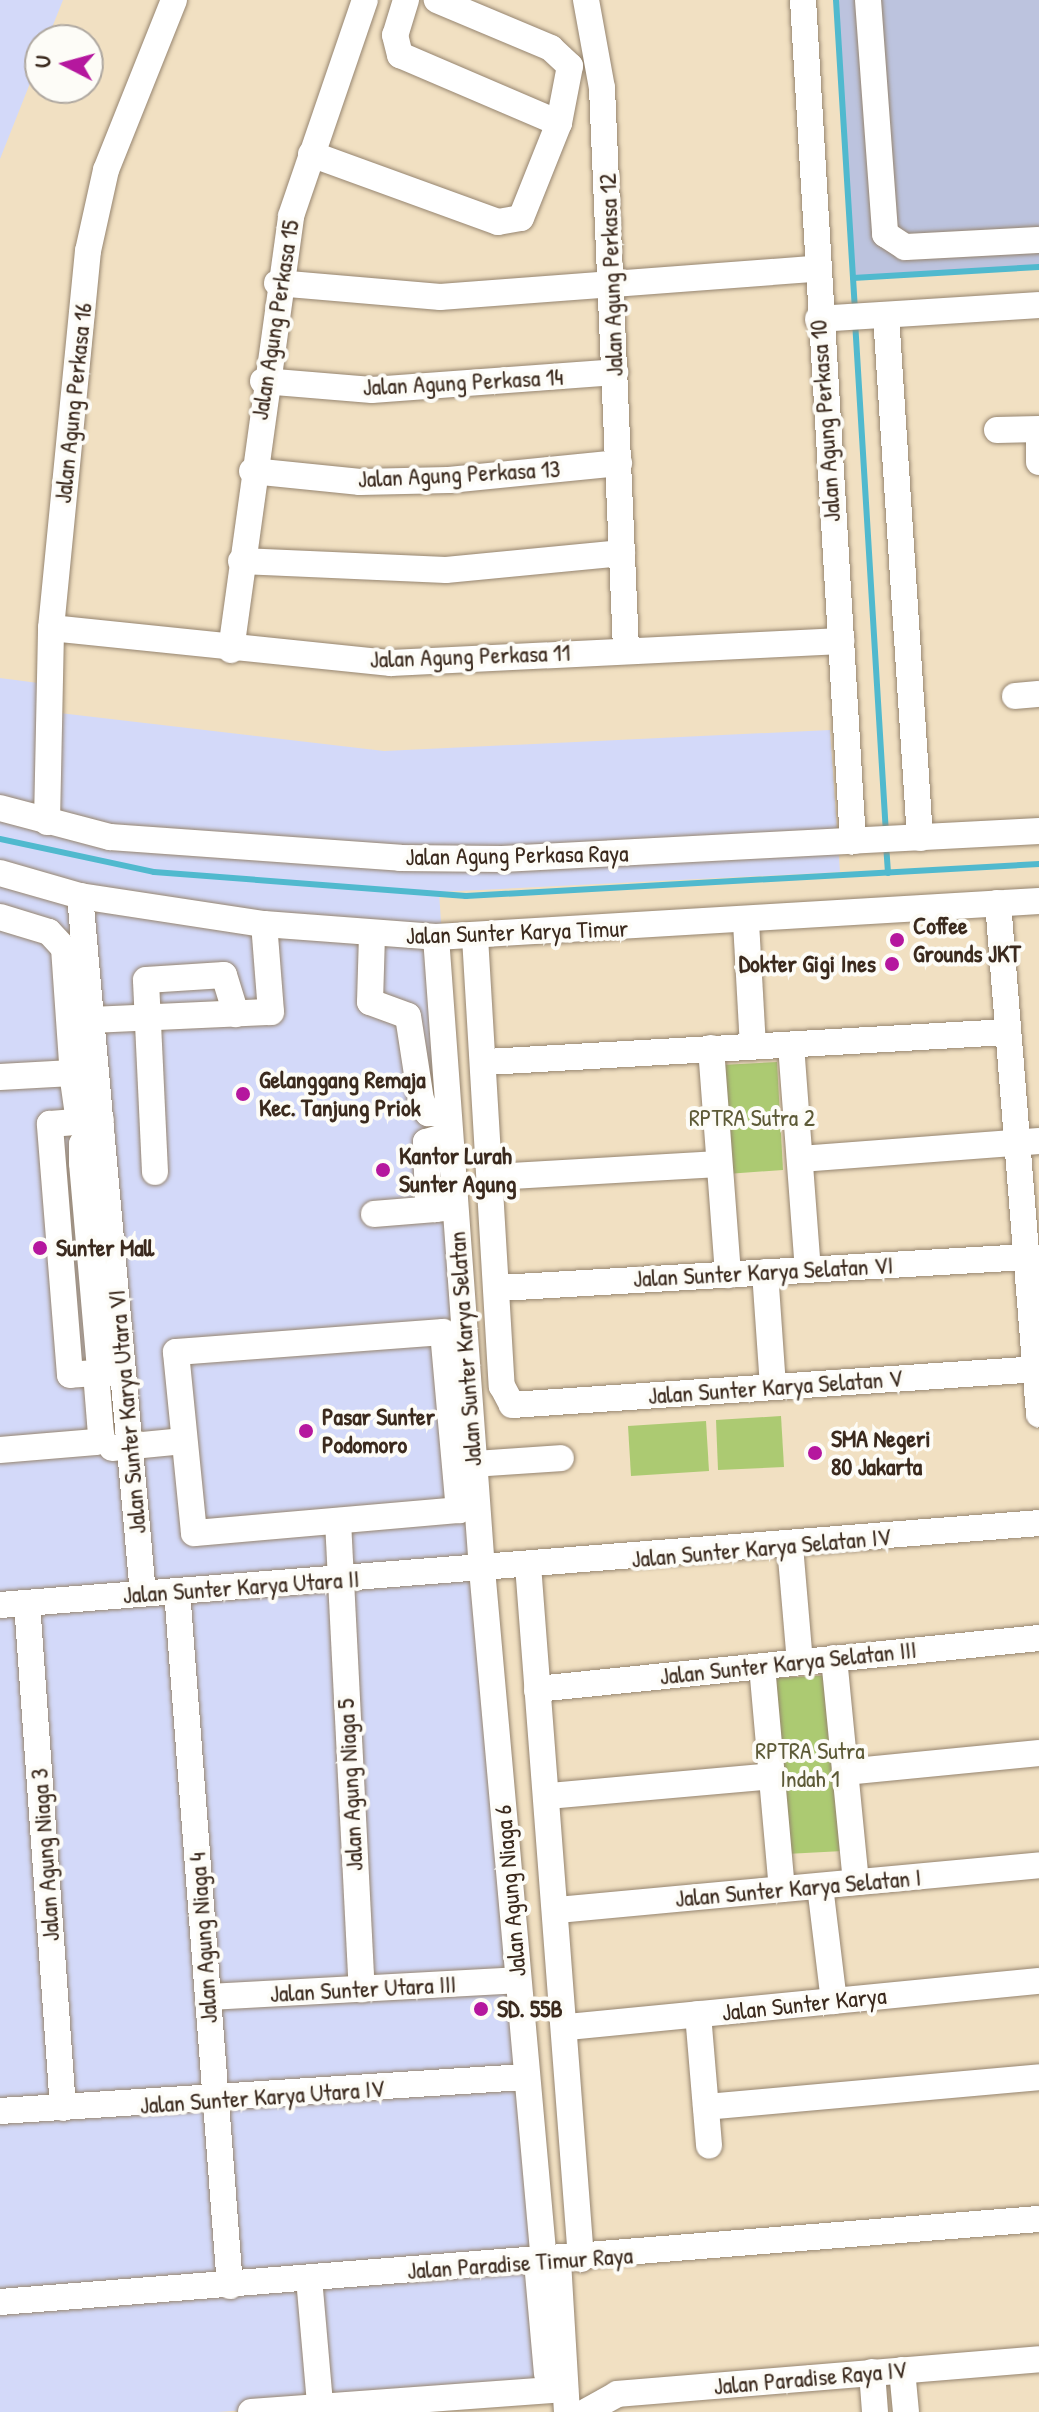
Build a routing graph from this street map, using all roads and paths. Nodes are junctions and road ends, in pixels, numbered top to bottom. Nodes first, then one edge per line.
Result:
1 (174, 0) edge
2 (365, 0) edge
3 (406, 0) edge
4 (437, 0) edge
5 (586, 0) edge
6 (803, 0) edge
7 (868, 0) edge
8 (559, 123) junction
9 (311, 154) junction
10 (1039, 240) edge
11 (815, 269) junction
12 (277, 283) junction
13 (614, 284) junction
14 (1039, 305) edge
15 (874, 315) junction
16 (826, 319) junction
17 (615, 372) junction
18 (263, 381) junction
19 (997, 430) dead end
20 (1039, 431) edge
21 (1039, 462) edge
22 (619, 463) junction
23 (252, 471) junction
24 (622, 553) junction
25 (241, 561) junction
26 (51, 628) junction
27 (841, 641) junction
28 (626, 649) junction
29 (231, 650) junction
30 (0, 808) edge
31 (47, 822) junction
32 (1039, 831) edge
33 (911, 838) junction
34 (862, 841) junction
35 (0, 873) edge
36 (33, 883) junction
37 (80, 896) junction
38 (1039, 901) edge
39 (998, 903) junction
40 (6, 918) edge
41 (746, 922) junction
42 (264, 924) junction
43 (372, 935) junction
44 (436, 937) junction
45 (475, 937) junction
46 (270, 980) junction
47 (230, 982) junction
48 (236, 1014) junction
49 (144, 1018) junction
50 (93, 1020) junction
51 (1008, 1032) junction
52 (791, 1045) junction
53 (753, 1046) junction
54 (711, 1048) junction
55 (84, 1060) junction
56 (487, 1062) junction
57 (0, 1064) edge
58 (0, 1077) edge
59 (449, 1124) junction
60 (94, 1126) junction
61 (1028, 1142) edge
62 (800, 1159) junction
63 (719, 1164) junction
64 (155, 1172) dead end
65 (494, 1177) junction
66 (445, 1208) junction
67 (374, 1214) dead end
68 (1026, 1257) junction
69 (808, 1269) junction
70 (765, 1272) junction
71 (728, 1275) junction
72 (500, 1288) junction
73 (456, 1328) junction
74 (1037, 1369) edge
75 (773, 1387) junction
76 (1039, 1414) edge
77 (184, 1441) junction
78 (130, 1446) junction
79 (0, 1450) edge
80 (0, 1457) edge
81 (561, 1458) dead end
82 (474, 1464) junction
83 (338, 1521) junction
84 (1039, 1523) edge
85 (790, 1546) junction
86 (528, 1565) junction
87 (482, 1569) junction
88 (339, 1580) junction
89 (177, 1591) junction
90 (143, 1593) junction
91 (27, 1603) junction
92 (0, 1605) edge
93 (1039, 1638) edge
94 (834, 1658) junction
95 (800, 1662) junction
96 (762, 1666) junction
97 (537, 1689) junction
98 (1039, 1753) edge
99 (845, 1772) junction
100 (772, 1776) junction
101 (549, 1796) junction
102 (1039, 1865) edge
103 (856, 1882) junction
104 (820, 1886) junction
105 (782, 1889) junction
106 (557, 1910) junction
107 (518, 1980) junction
108 (1039, 1981) edge
109 (362, 1989) junction
110 (208, 1997) junction
111 (834, 2001) junction
112 (698, 2014) junction
113 (568, 2027) junction
114 (524, 2077) junction
115 (1039, 2077) edge
116 (216, 2103) junction
117 (706, 2107) junction
118 (63, 2108) junction
119 (0, 2111) edge
120 (709, 2146) dead end
121 (1039, 2219) edge
122 (555, 2261) junction
123 (309, 2278) junction
124 (230, 2286) junction
125 (0, 2302) edge
126 (1039, 2359) edge
127 (902, 2370) junction
128 (872, 2372) junction
129 (560, 2397) edge
130 (699, 2400) edge
131 (320, 2405) junction
132 (251, 2412) edge
133 (585, 2412) edge
134 (875, 2412) edge
135 (906, 2412) edge

1 - 26 street, Jalan Agung Perkasa 16
2 - 9 street, Jalan Agung Perkasa 15
3 - 8 street
4 - 8 street
5 - 13 street, Jalan Agung Perkasa 12
6 - 11 street, Jalan Agung Perkasa 10
7 - 10 street
8 - 9 street
9 - 12 street, Jalan Agung Perkasa 15
11 - 13 street
11 - 16 street, Jalan Agung Perkasa 10
12 - 13 street
12 - 18 street, Jalan Agung Perkasa 15
13 - 17 street, Jalan Agung Perkasa 12
14 - 15 street
15 - 16 street
15 - 33 street
16 - 27 street, Jalan Agung Perkasa 10
17 - 18 street, Jalan Agung Perkasa 14
17 - 22 street, Jalan Agung Perkasa 12
18 - 23 street, Jalan Agung Perkasa 15
19 - 20 street
20 - 21 street
22 - 23 street, Jalan Agung Perkasa 13
22 - 24 street, Jalan Agung Perkasa 12
23 - 25 street, Jalan Agung Perkasa 15
24 - 25 street
24 - 28 street, Jalan Agung Perkasa 12
25 - 29 street, Jalan Agung Perkasa 15
26 - 29 street, Jalan Agung Perkasa 11
26 - 31 street, Jalan Agung Perkasa 16
27 - 28 street, Jalan Agung Perkasa 11
27 - 34 street, Jalan Agung Perkasa 10
28 - 29 street, Jalan Agung Perkasa 11
30 - 31 street, Jalan Agung Perkasa Raya
31 - 34 street, Jalan Agung Perkasa Raya
32 - 33 street, Jalan Agung Perkasa Raya
33 - 34 street, Jalan Agung Perkasa Raya
35 - 36 street, Jalan Sunter Karya Timur
36 - 37 street, Jalan Sunter Karya Timur
36 - 40 street
37 - 42 street, Jalan Sunter Karya Timur
37 - 50 street, Jalan Sunter Karya Utara VI
38 - 39 street, Jalan Sunter Karya Timur
39 - 41 street, Jalan Sunter Karya Timur
39 - 51 street
40 - 55 street
41 - 45 street, Jalan Sunter Karya Timur
41 - 53 street
42 - 43 street, Jalan Sunter Karya Timur
42 - 46 street
43 - 44 street, Jalan Sunter Karya Timur
43 - 59 street
44 - 45 street, Jalan Sunter Karya Timur
44 - 59 street, Jalan Sunter Karya Selatan
45 - 56 street
46 - 47 street
46 - 48 street
47 - 48 street
47 - 49 street
48 - 49 street
49 - 50 street
49 - 64 street
50 - 55 street, Jalan Sunter Karya Utara VI
51 - 52 street
51 - 61 street
52 - 53 street
52 - 62 street
53 - 54 street
54 - 56 street
54 - 63 street
55 - 57 street
55 - 60 street, Jalan Sunter Karya Utara VI
56 - 65 street
58 - 60 street
59 - 66 street, Jalan Sunter Karya Selatan
60 - 78 street, Jalan Sunter Karya Utara VI
60 - 79 street
61 - 62 street
61 - 68 street
62 - 69 street
63 - 65 street
63 - 71 street
65 - 72 street
66 - 67 street
66 - 73 street, Jalan Sunter Karya Selatan
68 - 69 street, Jalan Sunter Karya Selatan VI
68 - 74 street
69 - 70 street, Jalan Sunter Karya Selatan VI
70 - 71 street, Jalan Sunter Karya Selatan VI
70 - 75 street
71 - 72 street, Jalan Sunter Karya Selatan VI
72 - 75 street, Jalan Sunter Karya Selatan V
73 - 77 street
73 - 82 street, Jalan Sunter Karya Selatan
73 - 83 street
74 - 75 street, Jalan Sunter Karya Selatan V
74 - 76 street
77 - 78 street
77 - 83 street
78 - 80 street
78 - 90 street, Jalan Sunter Karya Utara VI
81 - 82 street
82 - 87 street, Jalan Sunter Karya Selatan
83 - 88 street, Jalan Agung Niaga 5
84 - 85 street, Jalan Sunter Karya Selatan IV
85 - 86 street, Jalan Sunter Karya Selatan IV
85 - 95 street
86 - 87 street, Jalan Sunter Karya Selatan IV
86 - 97 street
87 - 88 street, Jalan Sunter Karya Utara II
87 - 107 street, Jalan Agung Niaga 6
88 - 89 street, Jalan Sunter Karya Utara II
88 - 109 street, Jalan Agung Niaga 5
89 - 90 street, Jalan Sunter Karya Utara II
89 - 110 street, Jalan Agung Niaga 4
90 - 91 street, Jalan Sunter Karya Utara II
91 - 92 street, Jalan Sunter Karya Utara II
91 - 118 street, Jalan Agung Niaga 3
93 - 94 street, Jalan Sunter Karya Selatan III
94 - 95 street, Jalan Sunter Karya Selatan III
94 - 99 street
95 - 96 street, Jalan Sunter Karya Selatan III
96 - 97 street, Jalan Sunter Karya Selatan III
96 - 100 street
97 - 101 street
98 - 99 street
99 - 103 street
100 - 101 street
100 - 105 street
101 - 106 street
102 - 103 street, Jalan Sunter Karya Selatan I
103 - 104 street, Jalan Sunter Karya Selatan I
104 - 105 street, Jalan Sunter Karya Selatan I
104 - 111 street
105 - 106 street, Jalan Sunter Karya Selatan I
106 - 113 street
107 - 109 street, Jalan Sunter Utara III
107 - 114 street, Jalan Agung Niaga 6
108 - 111 street, Jalan Sunter Karya
109 - 110 street, Jalan Sunter Utara III
110 - 116 street, Jalan Agung Niaga 4
111 - 112 street, Jalan Sunter Karya
112 - 113 street, Jalan Sunter Karya
112 - 117 street
113 - 122 street
114 - 116 street, Jalan Sunter Karya Utara IV
114 - 122 street, Jalan Agung Niaga 6
115 - 117 street
116 - 118 street, Jalan Sunter Karya Utara IV
116 - 124 street, Jalan Agung Niaga 4
117 - 120 street
118 - 119 street, Jalan Sunter Karya Utara IV
121 - 122 street, Jalan Paradise Timur Raya
122 - 123 street, Jalan Paradise Timur Raya
122 - 129 street
123 - 124 street, Jalan Paradise Timur Raya
123 - 131 street
124 - 125 street, Jalan Paradise Timur Raya
126 - 127 street, Jalan Paradise Raya IV
127 - 128 street, Jalan Paradise Raya IV
127 - 135 street
128 - 130 street, Jalan Paradise Raya IV
128 - 134 street
129 - 131 street
130 - 133 street, Jalan Paradise Raya IV
131 - 132 street

